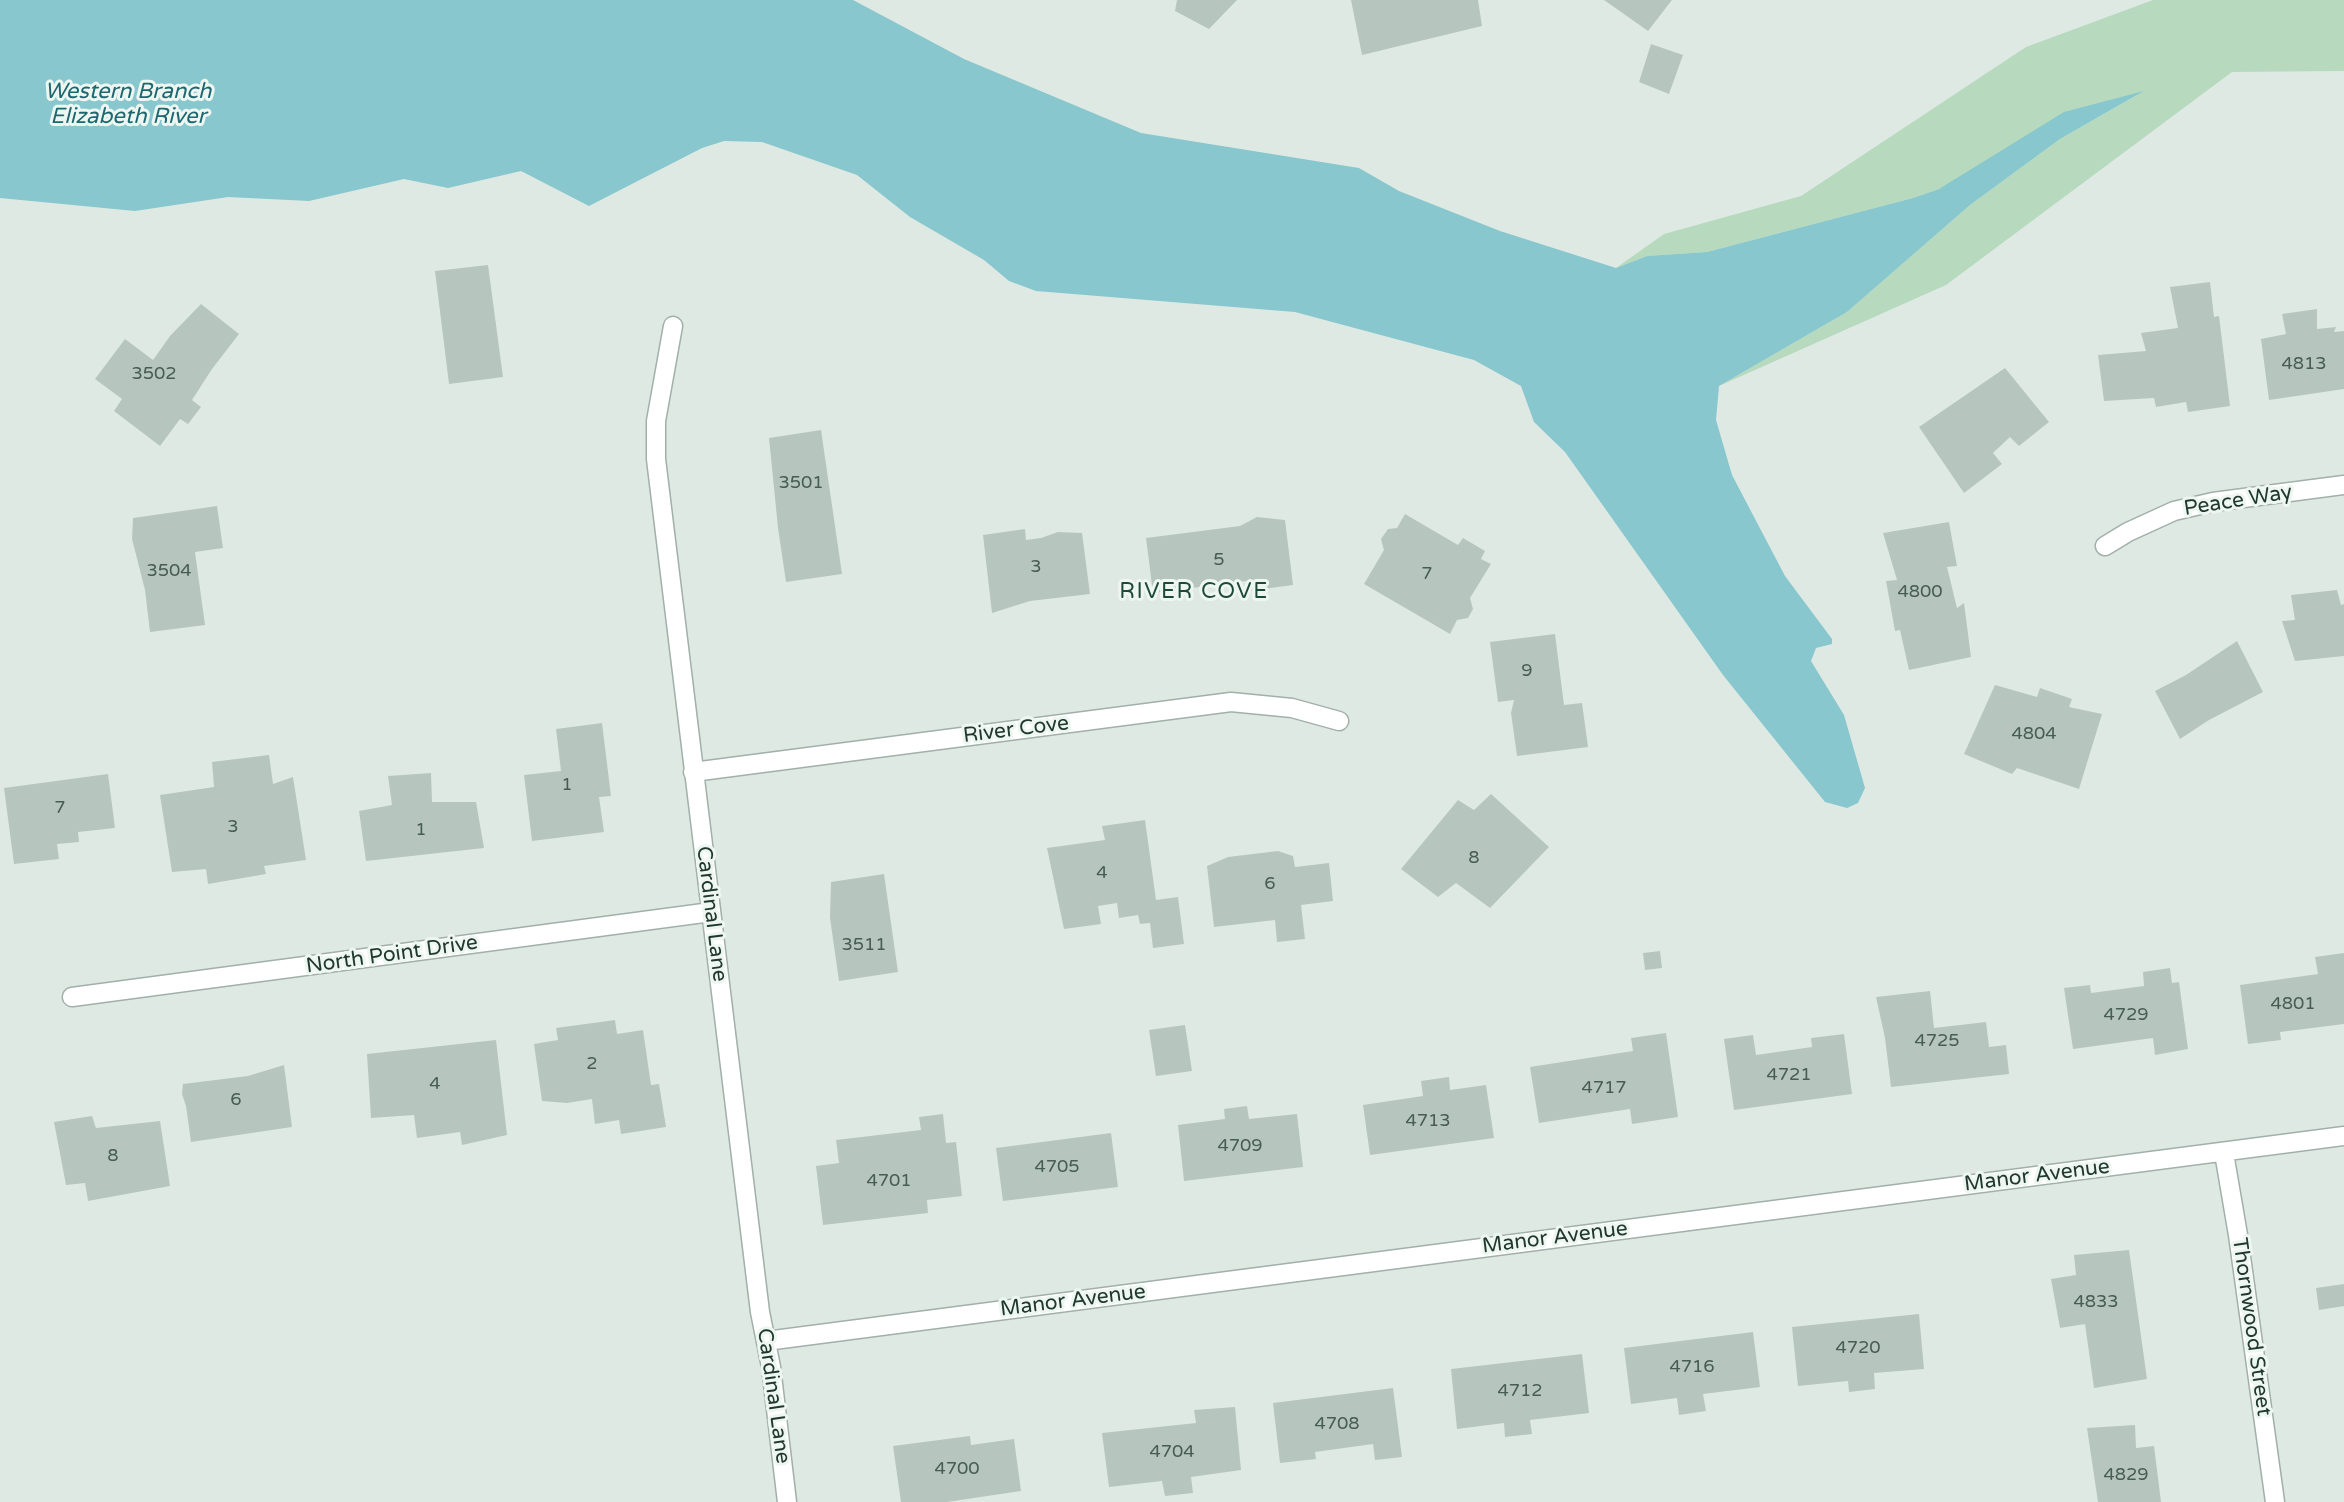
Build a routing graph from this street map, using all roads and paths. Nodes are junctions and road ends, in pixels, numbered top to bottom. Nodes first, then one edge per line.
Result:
1 (673, 326) dead end
2 (2344, 485) edge
3 (2105, 546) dead end
4 (1339, 721) dead end
5 (693, 771) junction
6 (711, 912) junction
7 (72, 997) dead end
8 (2344, 1136) edge
9 (2224, 1153) junction
10 (766, 1341) junction
11 (787, 1502) edge
12 (2275, 1502) edge

1 - 5 street, Cardinal Lane
2 - 3 street, Peace Way
4 - 5 street, River Cove
5 - 6 street, Cardinal Lane
6 - 7 street, North Point Drive
6 - 10 street, Cardinal Lane
8 - 9 street, Manor Avenue
9 - 10 street, Manor Avenue
9 - 12 street, Thornwood Street
10 - 11 street, Cardinal Lane

